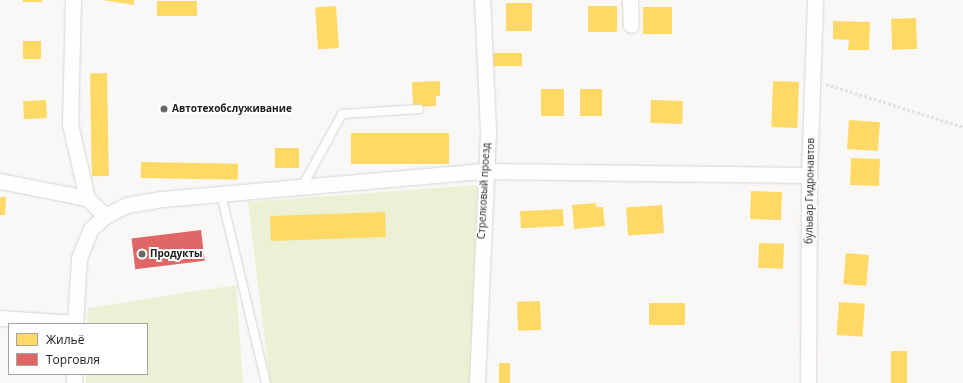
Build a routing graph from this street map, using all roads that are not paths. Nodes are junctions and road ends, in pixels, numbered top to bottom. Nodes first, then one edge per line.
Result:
1 (73, 0) edge
2 (482, 0) edge
3 (630, 0) edge
4 (815, 0) edge
5 (630, 25) dead end
6 (419, 109) dead end
7 (484, 171) junction
8 (809, 175) junction
9 (0, 181) edge
10 (302, 187) junction
11 (222, 194) junction
12 (87, 198) junction
13 (105, 216) junction
14 (0, 318) edge
15 (62, 323) edge
16 (75, 323) edge
17 (266, 383) edge
18 (477, 383) edge
19 (808, 383) edge

1 - 12 street
2 - 7 street, Стрелковый проезд
3 - 5 street
4 - 8 street, бульвар Гидронавтов
6 - 10 lane
7 - 8 street
7 - 10 street
7 - 18 street, Стрелковый проезд
8 - 19 street, бульвар Гидронавтов
9 - 12 street
10 - 11 street
11 - 13 street
11 - 17 lane
12 - 13 street
13 - 16 street
14 - 15 street

